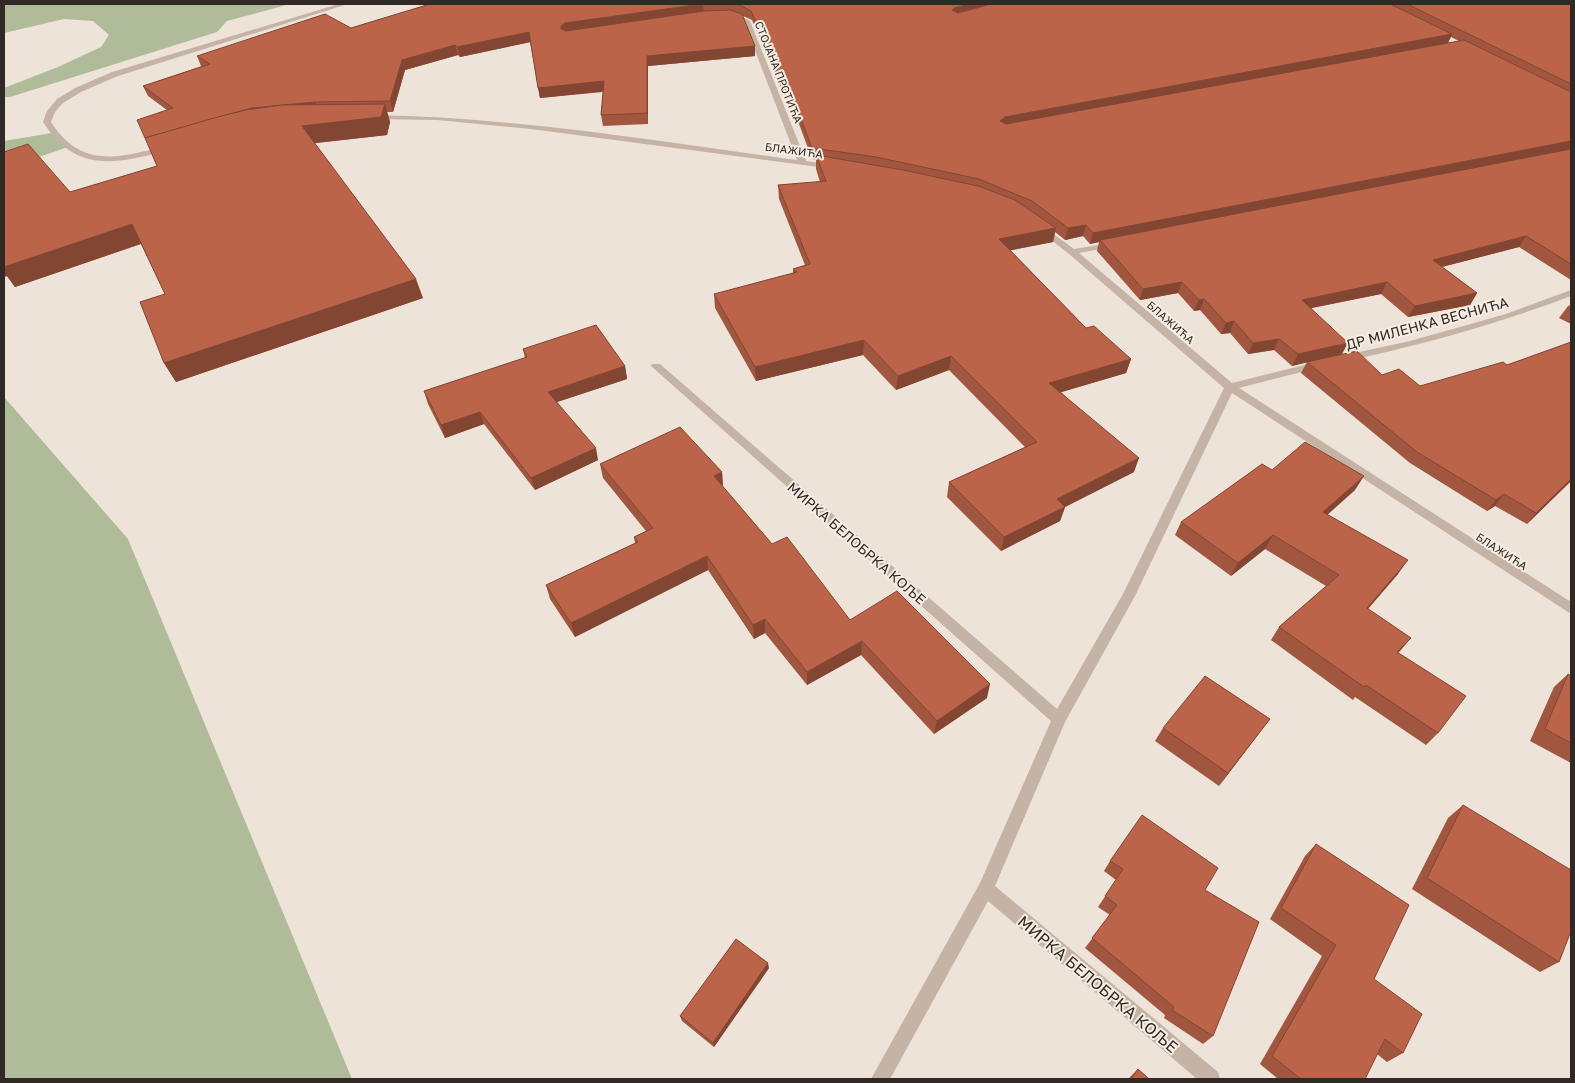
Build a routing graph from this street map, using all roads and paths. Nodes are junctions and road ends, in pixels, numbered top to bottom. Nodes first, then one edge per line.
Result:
1 (345, 4) edge
2 (719, 16) edge
3 (359, 117) edge
4 (174, 146) edge
5 (802, 162) junction
6 (839, 168) edge
7 (1034, 222) edge
8 (1120, 243) edge
9 (1072, 252) junction
10 (1571, 293) edge
11 (656, 366) dead end
12 (1230, 388) junction
13 (1571, 609) edge
14 (1059, 719) junction
15 (986, 889) junction
16 (880, 1079) edge
17 (1211, 1079) edge

1 - 4 street
2 - 5 street, СТОЈАНА ПРОТИЋА
3 - 5 street, БЛАЖИЋА
5 - 6 street, БЛАЖИЋА
7 - 9 street, БЛАЖИЋА
8 - 9 street
9 - 12 street, БЛАЖИЋА
10 - 12 street, ДР МИЛЕНКА ВЕСНИЋА
11 - 14 street, МИРКА БЕЛОБРКА КОЉЕ
12 - 13 street, БЛАЖИЋА
12 - 14 street
14 - 15 street
15 - 16 street
15 - 17 street, МИРКА БЕЛОБРКА КОЉЕ

